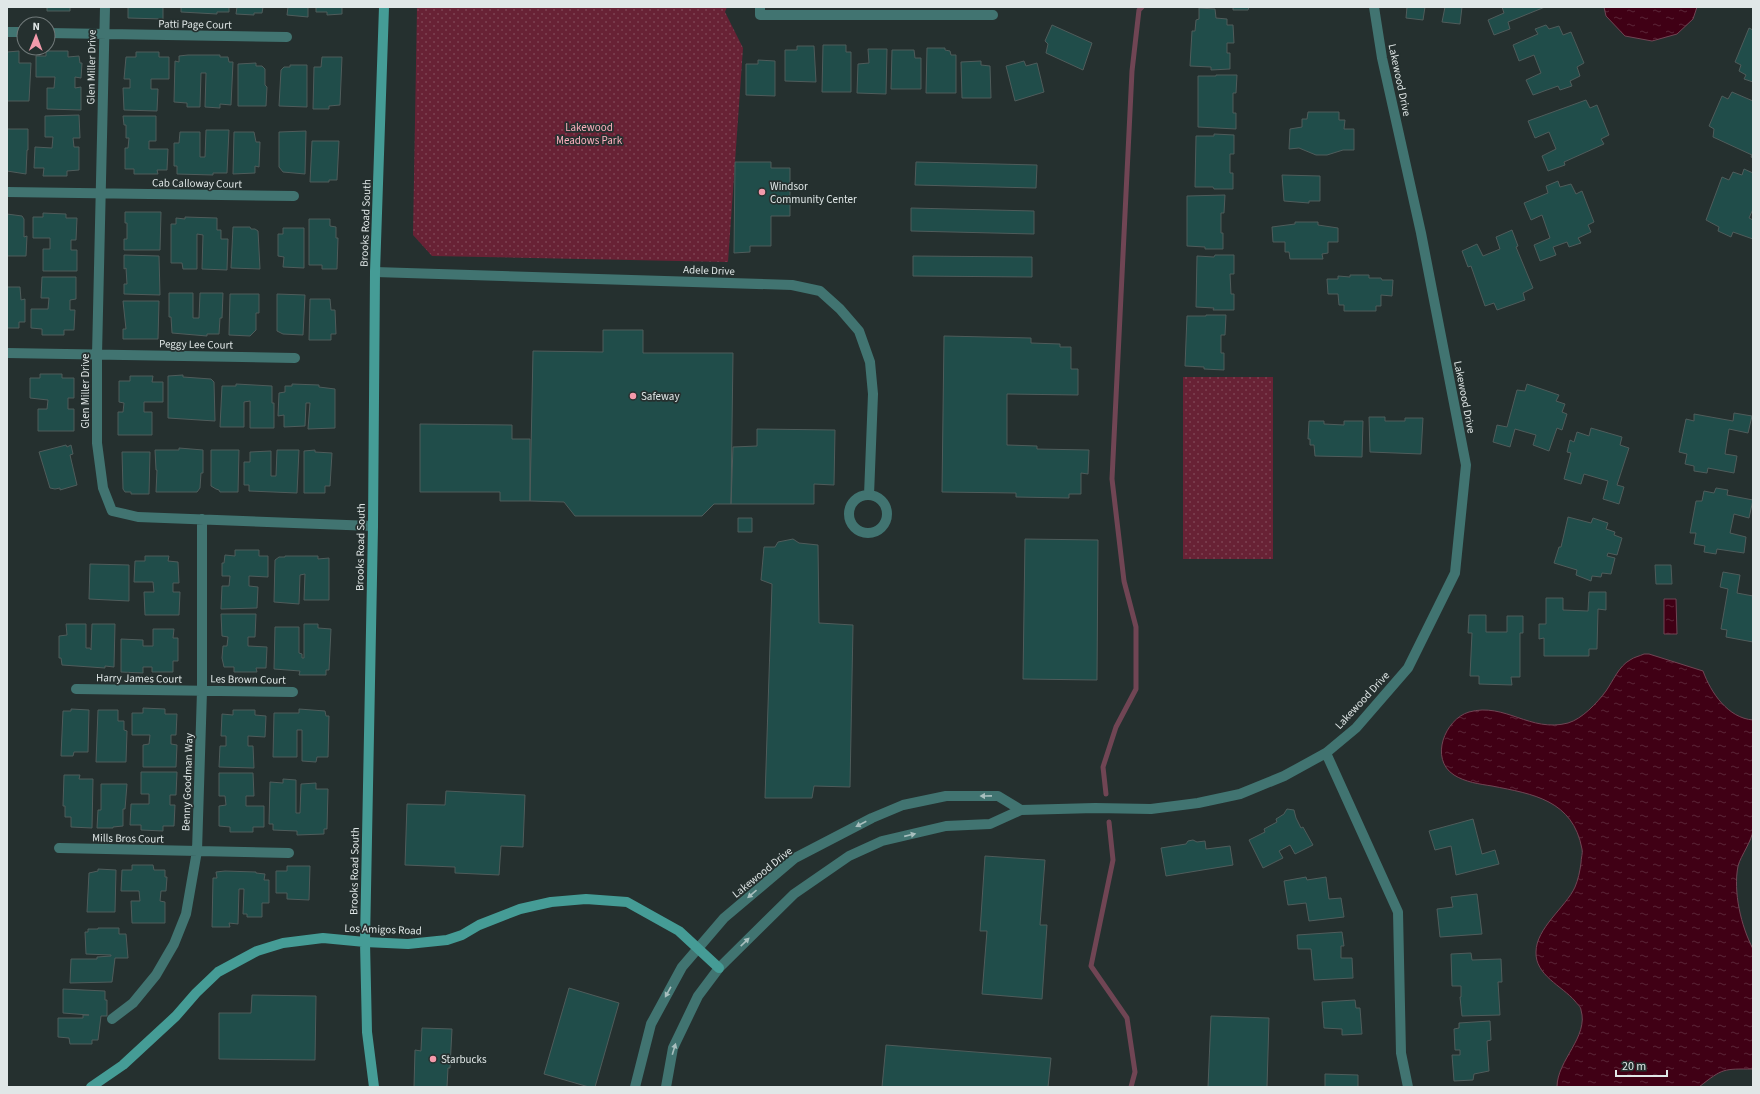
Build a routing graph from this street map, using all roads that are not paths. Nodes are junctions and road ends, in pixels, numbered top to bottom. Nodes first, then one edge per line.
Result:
1 (104, 7) edge
2 (384, 7) edge
3 (1374, 7) edge
4 (760, 11) edge
5 (993, 15) dead end
6 (56, 33) edge
7 (104, 34) junction
8 (287, 37) dead end
9 (7, 192) edge
10 (101, 193) junction
11 (294, 196) dead end
12 (376, 272) junction
13 (7, 353) edge
14 (97, 355) junction
15 (295, 358) dead end
16 (869, 495) dead end
17 (202, 519) junction
18 (373, 526) junction
19 (76, 689) dead end
20 (202, 690) junction
21 (293, 692) dead end
22 (1326, 753) junction
23 (1021, 810) junction
24 (59, 848) dead end
25 (197, 851) junction
26 (289, 853) dead end
27 (365, 942) junction
28 (697, 948) junction
29 (718, 968) junction
30 (112, 1019) dead end
31 (91, 1087) edge
32 (374, 1087) edge
33 (635, 1087) edge
34 (666, 1087) edge
35 (1408, 1087) edge

1 - 7 street, Glen Miller Drive
2 - 12 street, Brooks Road South
3 - 22 street, Lakewood Drive
4 - 5 street
6 - 7 street, Patti Page Court
7 - 8 street, Patti Page Court
7 - 10 street, Glen Miller Drive
9 - 10 street, Cab Calloway Court
10 - 11 street, Cab Calloway Court
10 - 14 street, Glen Miller Drive
12 - 16 street, Adele Drive
12 - 18 street, Brooks Road South
13 - 14 street, Peggy Lee Court
14 - 15 street, Peggy Lee Court
14 - 17 street, Glen Miller Drive
17 - 18 street, Glen Miller Drive
17 - 20 street, Benny Goodman Way
18 - 27 street, Brooks Road South
19 - 20 street, Harry James Court
20 - 21 street, Les Brown Court
20 - 25 street, Benny Goodman Way
22 - 23 street, Lakewood Drive
22 - 35 street
23 -> 28 street, Lakewood Drive
29 -> 23 street, Lakewood Drive
24 - 25 street, Mills Bros Court
25 - 26 street, Mills Bros Court
25 - 30 street, Benny Goodman Way
27 - 28 street, Los Amigos Road
27 - 31 street, Los Amigos Road
27 - 32 street, Brooks Road South
28 - 29 street, Los Amigos Road
28 -> 33 street, Lakewood Drive
34 -> 29 street, Lakewood Drive

